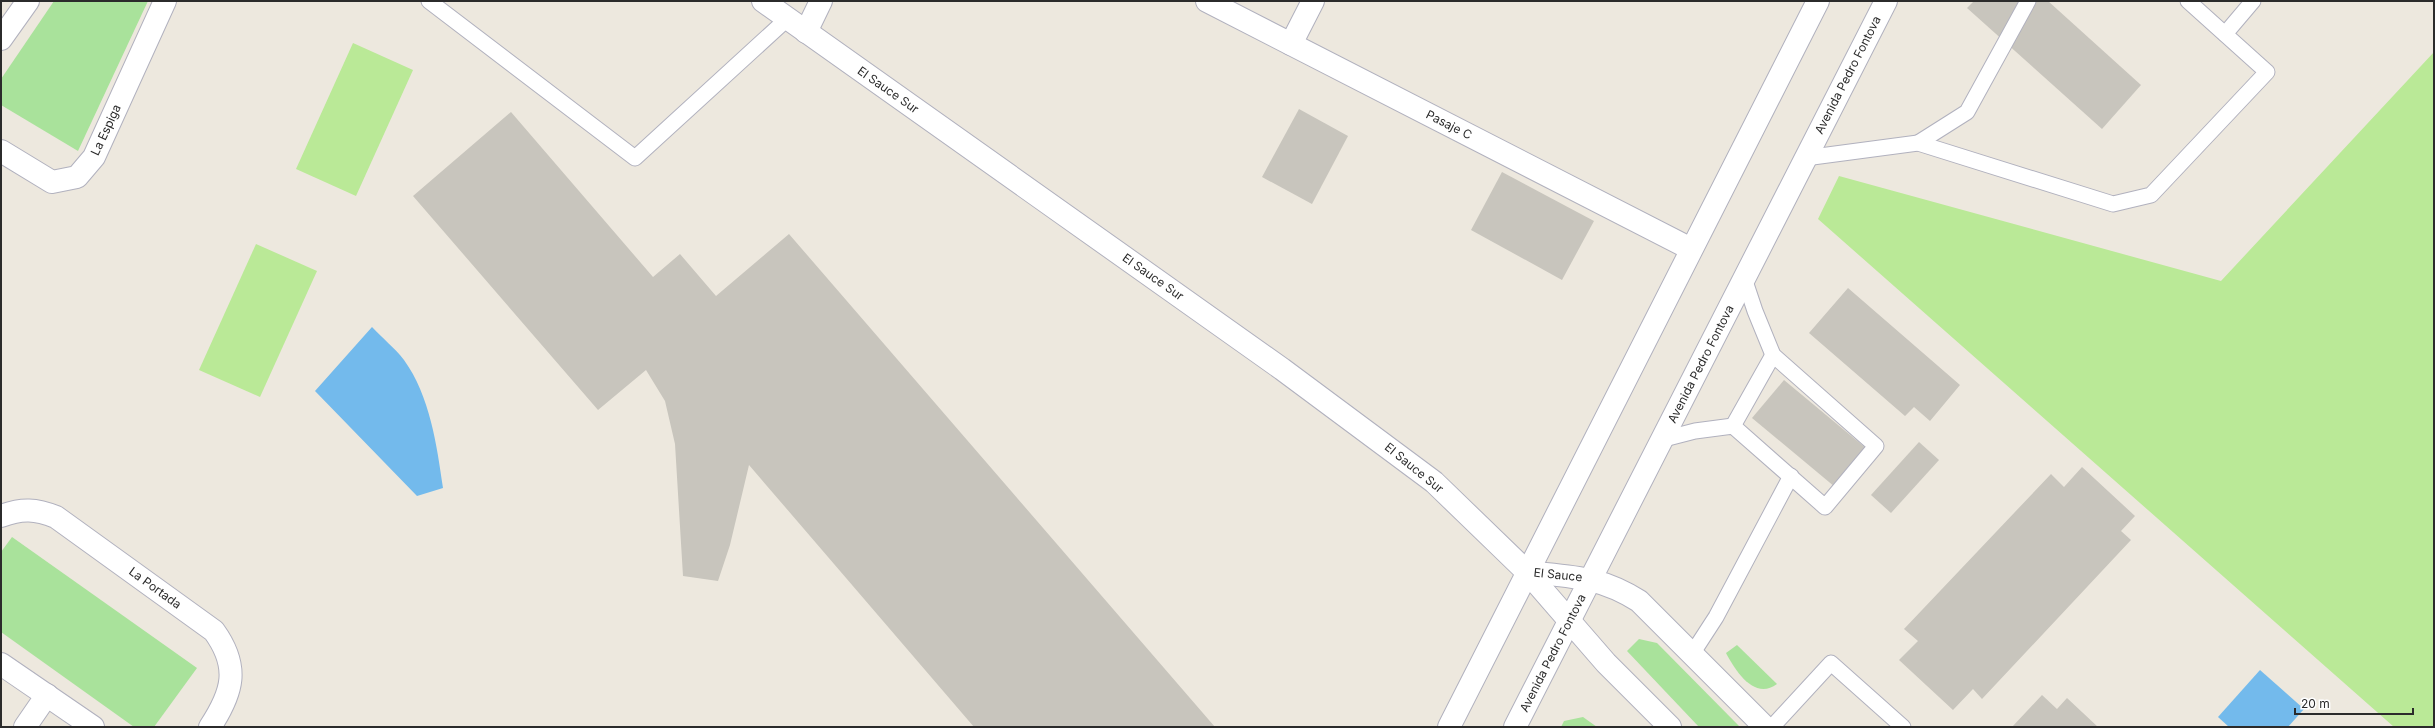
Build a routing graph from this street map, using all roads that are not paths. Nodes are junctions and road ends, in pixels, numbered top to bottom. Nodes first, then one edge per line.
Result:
1 (28, 1) edge
2 (165, 1) edge
3 (428, 1) edge
4 (763, 1) edge
5 (821, 1) edge
6 (1207, 1) edge
7 (1313, 1) edge
8 (1818, 1) edge
9 (1886, 1) edge
10 (2028, 1) edge
11 (2188, 1) edge
12 (2253, 1) edge
13 (787, 18) junction
14 (806, 32) junction
15 (2225, 34) junction
16 (1, 39) edge
17 (1291, 44) junction
18 (1918, 143) junction
19 (1, 151) edge
20 (1805, 158) junction
21 (1691, 249) junction
22 (1744, 278) junction
23 (1773, 355) junction
24 (1733, 426) junction
25 (1664, 439) junction
26 (1791, 476) junction
27 (1, 516) edge
28 (1527, 572) junction
29 (1591, 578) junction
30 (1569, 622) junction
31 (1692, 654) junction
32 (1, 664) edge
33 (47, 695) junction
34 (26, 727) edge
35 (93, 727) edge
36 (210, 727) edge
37 (1449, 727) edge
38 (1515, 727) edge
39 (1670, 727) edge
40 (1765, 727) edge
41 (1772, 727) edge
42 (1903, 727) edge

1 - 16 street
2 - 19 street, La Espiga
3 - 13 lane
4 - 13 street, El Sauce Sur
5 - 14 street
6 - 17 street, Pasaje C
7 - 17 street
8 - 21 street
9 - 20 street, Avenida Pedro Fontova
10 - 18 lane
11 - 15 lane
12 - 15 lane
13 - 14 street, El Sauce Sur
14 - 28 street, El Sauce Sur
15 - 18 lane
17 - 21 street, Pasaje C
18 - 20 lane
20 - 22 street, Avenida Pedro Fontova
21 - 28 street
22 - 23 lane
22 - 25 street, Avenida Pedro Fontova
23 - 24 lane
23 - 26 lane
24 - 25 lane
24 - 26 lane
25 - 29 street, Avenida Pedro Fontova
26 - 31 lane
27 - 36 street, La Portada
28 - 29 street, El Sauce
28 - 30 street, El Sauce
28 - 37 street
29 - 30 street, Avenida Pedro Fontova
29 - 31 street, El Sauce
30 - 38 street, Avenida Pedro Fontova
30 - 39 street, El Sauce
31 - 40 street, El Sauce
32 - 33 street
33 - 34 street
33 - 35 street
41 - 42 lane

